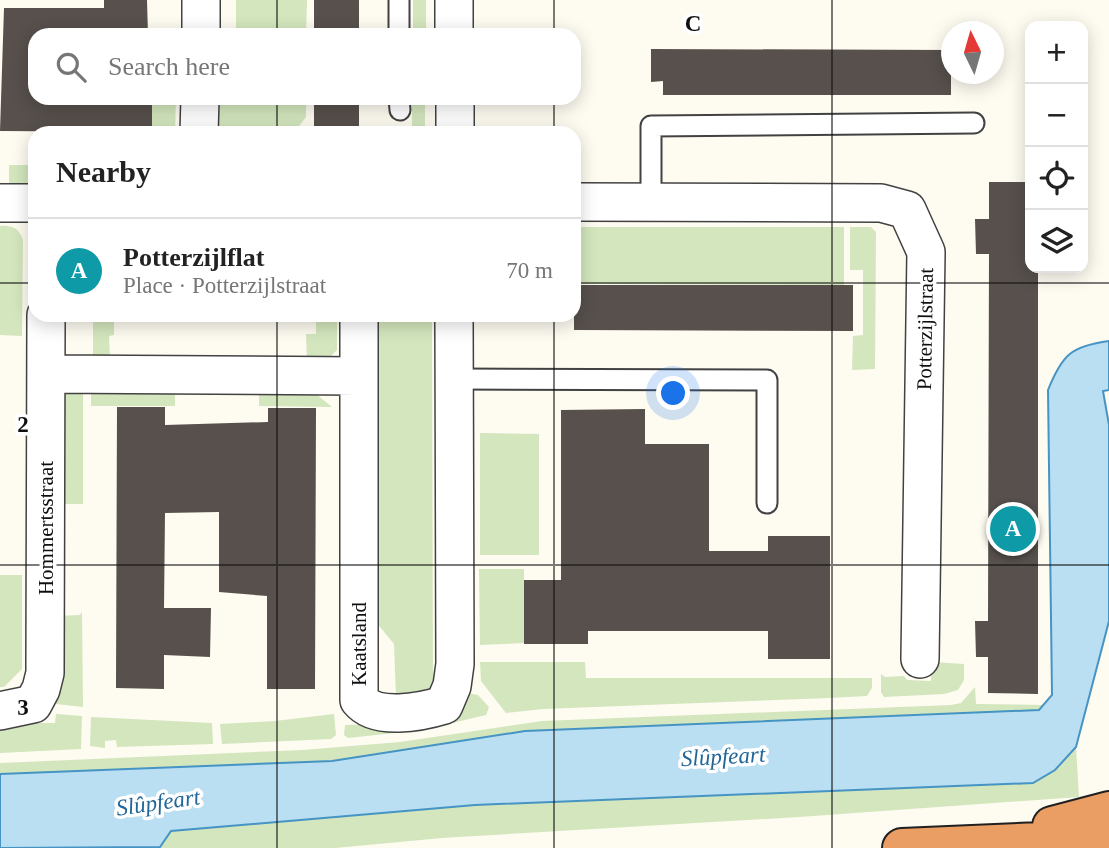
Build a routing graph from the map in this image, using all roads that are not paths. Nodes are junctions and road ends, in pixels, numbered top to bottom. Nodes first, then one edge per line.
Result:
1 (201, 0) edge
2 (399, 0) edge
3 (454, 0) edge
4 (201, 28) edge
5 (399, 28) edge
6 (454, 28) edge
7 (200, 105) edge
8 (455, 105) edge
9 (974, 123) dead end
10 (199, 126) edge
11 (455, 126) edge
12 (581, 202) edge
13 (651, 202) junction
14 (0, 203) edge
15 (28, 203) edge
16 (46, 322) edge
17 (359, 322) edge
18 (454, 322) edge
19 (47, 374) junction
20 (359, 376) junction
21 (456, 379) junction
22 (767, 503) dead end
23 (920, 659) dead end
24 (0, 710) edge
25 (1109, 811) edge
26 (1109, 839) edge
27 (986, 844) junction
28 (902, 848) edge

1 - 4 street
2 - 5 lane
3 - 6 street
7 - 10 street
8 - 11 street
9 - 13 lane
12 - 13 street, Potterzijlstraat
13 - 23 street, Potterzijlstraat
14 - 15 street
16 - 19 street, Hommertsstraat
17 - 20 street, Kaatsland
18 - 21 street, Kaatsland
19 - 20 street
19 - 24 street, Hommertsstraat
20 - 21 street, Kaatsland
21 - 22 lane
25 - 27 highway
26 - 27 highway
27 - 28 highway

